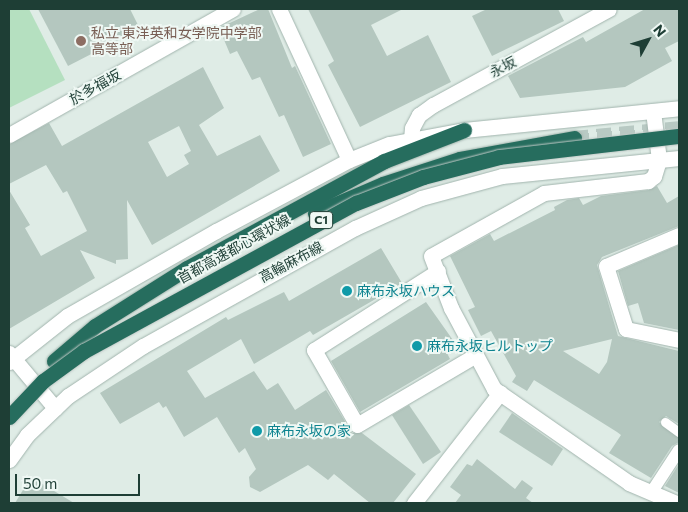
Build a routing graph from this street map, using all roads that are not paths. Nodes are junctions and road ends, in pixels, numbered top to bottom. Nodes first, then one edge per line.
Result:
1 (233, 9) edge
2 (279, 9) edge
3 (609, 9) edge
4 (679, 108) edge
5 (653, 110) junction
6 (464, 130) junction
7 (9, 135) edge
8 (679, 136) edge
9 (411, 138) junction
10 (574, 138) tunnel mouth
11 (679, 158) edge
12 (349, 160) junction
13 (659, 160) junction
14 (311, 208) junction
15 (679, 235) edge
16 (438, 271) junction
17 (679, 340) edge
18 (474, 356) junction
19 (10, 357) edge
20 (500, 393) junction
21 (9, 402) edge
22 (55, 408) junction
23 (9, 416) edge
24 (665, 422) dead end
25 (679, 432) edge
26 (679, 450) edge
27 (9, 460) edge
28 (651, 493) junction
29 (414, 503) edge
30 (676, 503) edge

1 - 7 street, 於多福坂
2 - 12 street
3 - 9 street, 永坂
4 - 5 street
5 - 6 street
5 - 13 street
6 - 9 street
6 - 14 highway
8 - 23 highway, 首都高速都心環状線 / C1, bridge
9 - 12 street
10 - 14 highway, 首都高速都心環状線 / C1
11 - 13 street, 高輪麻布線
12 - 19 street
13 - 16 street
13 - 22 street, 高輪麻布線
14 - 21 highway, 首都高速都心環状線 / C1
15 - 17 street
16 - 18 street
16 - 18 street
18 - 20 street
19 - 22 street
20 - 28 street
20 - 29 street
22 - 27 street, 高輪麻布線
24 - 25 lane
26 - 28 street
28 - 30 street

